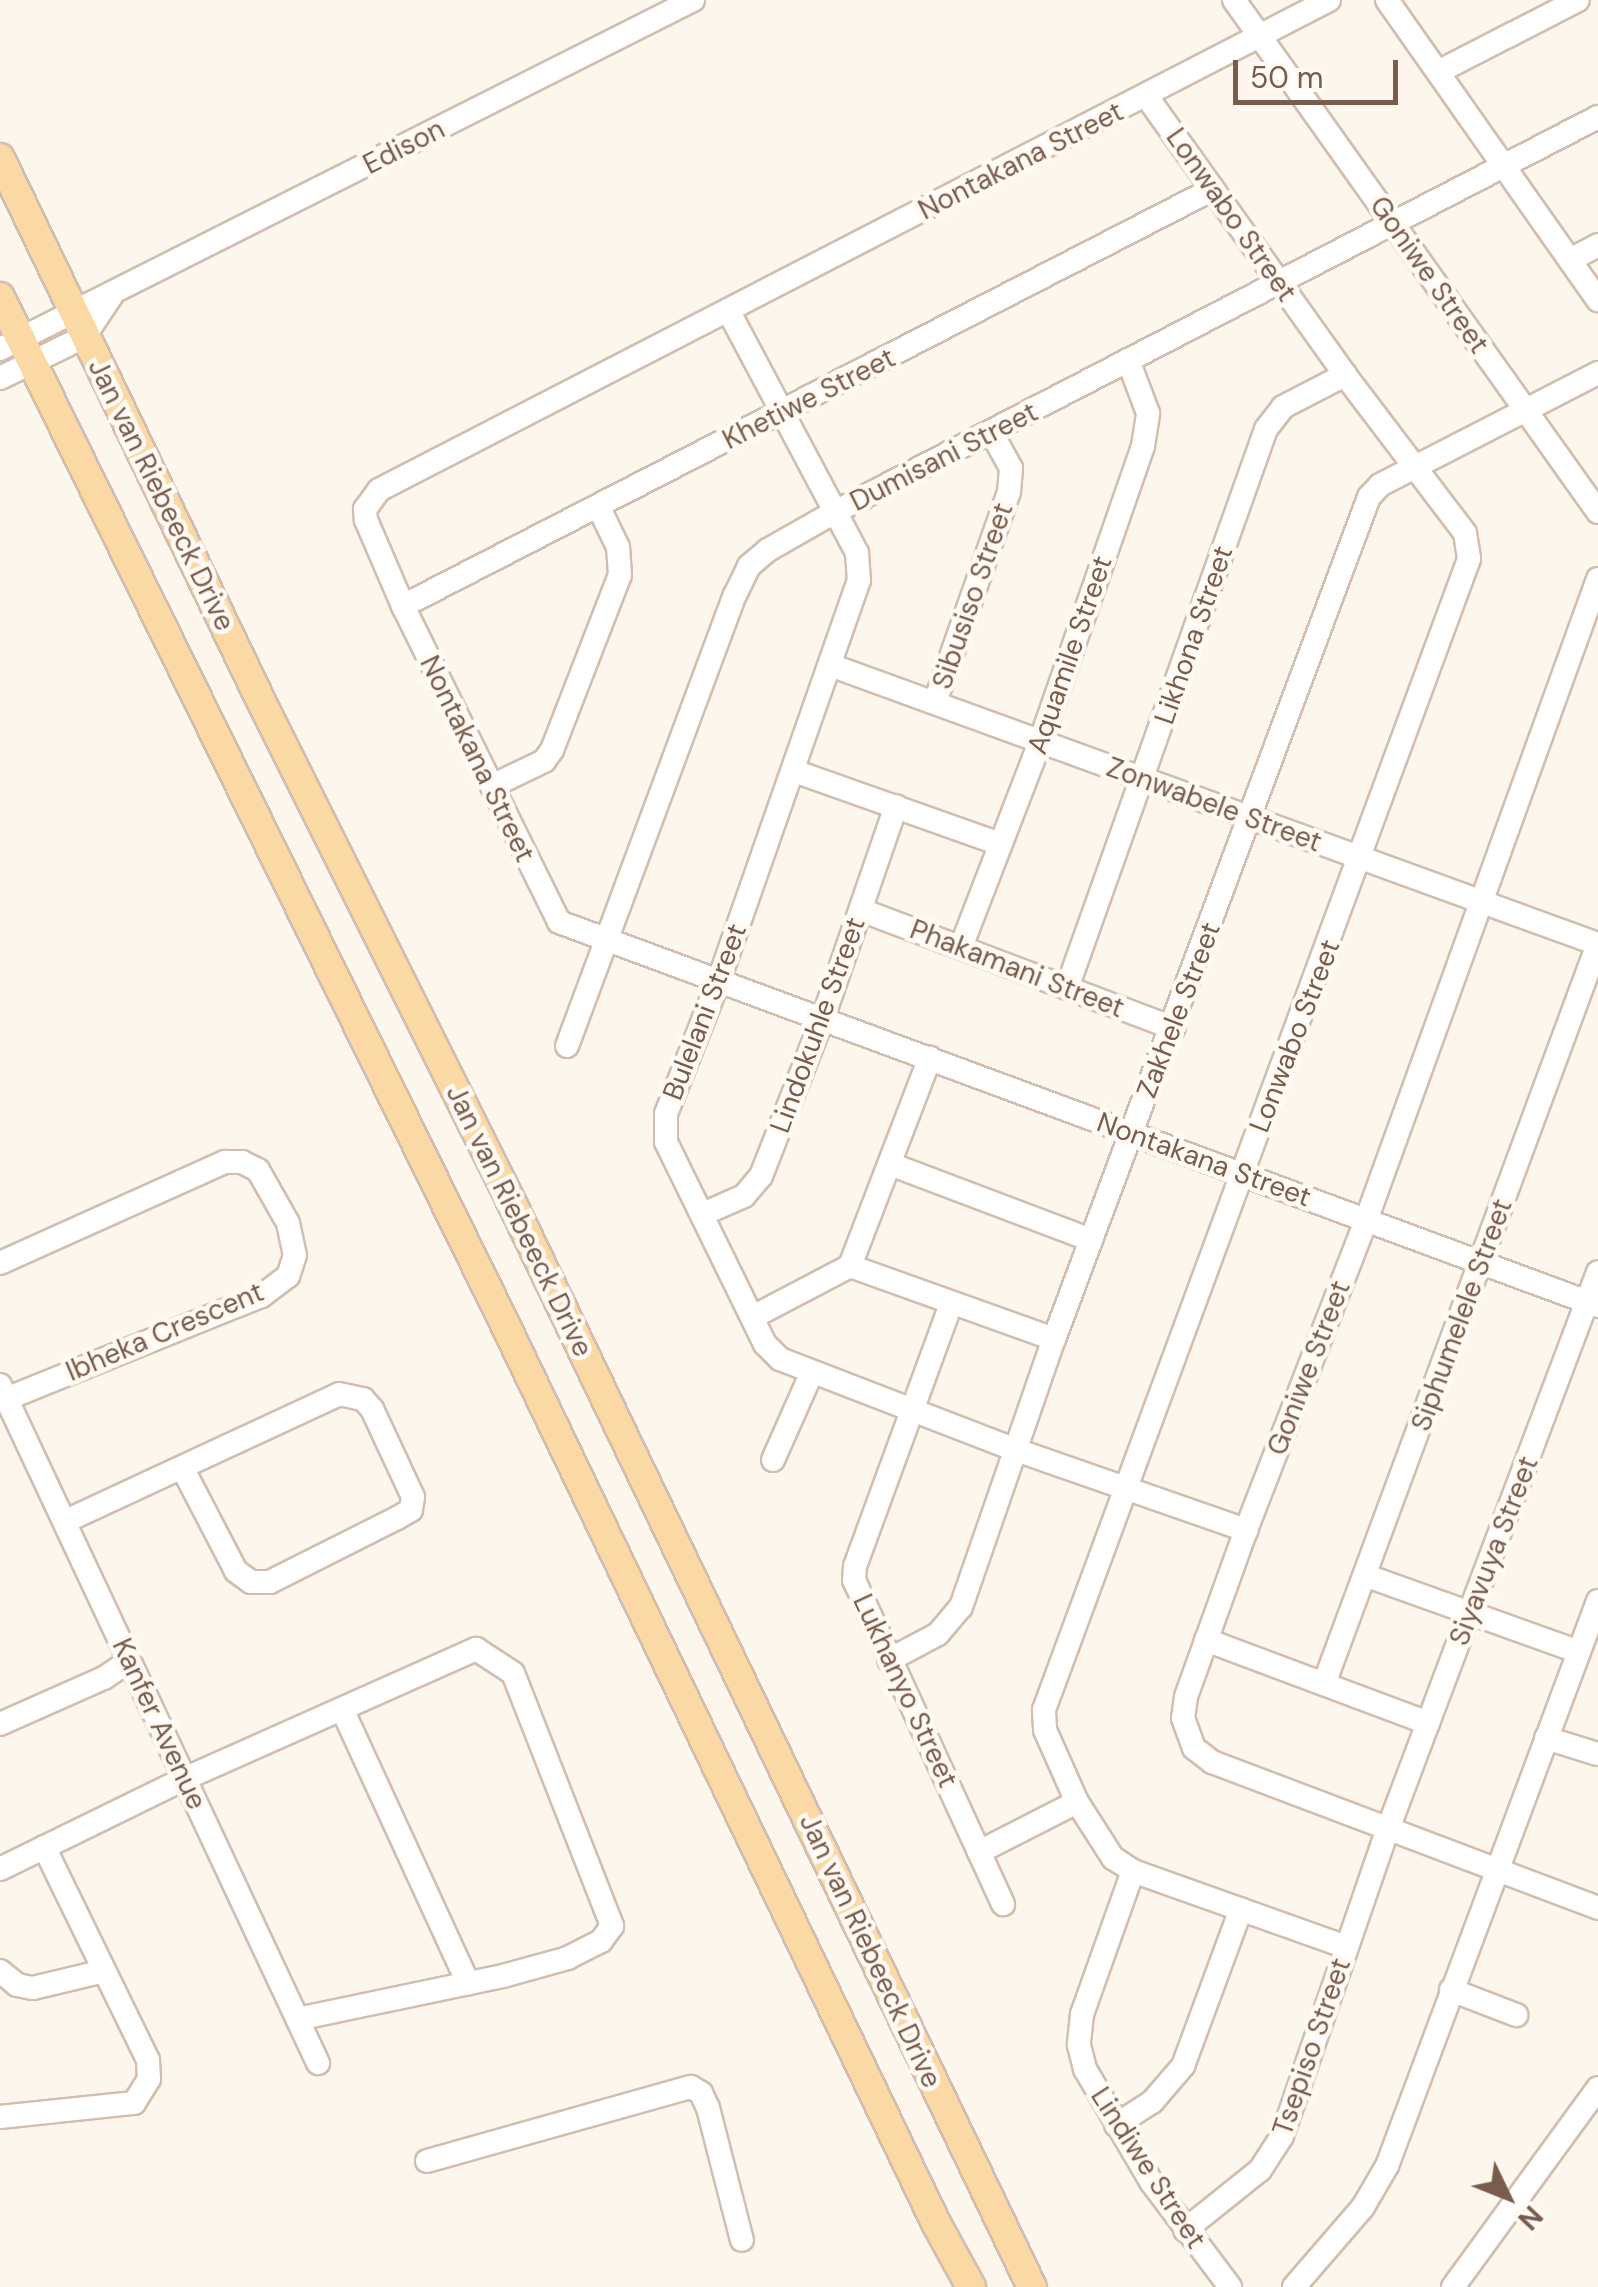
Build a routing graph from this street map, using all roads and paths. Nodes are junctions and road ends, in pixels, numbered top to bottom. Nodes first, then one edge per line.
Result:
1 (693, 0) edge
2 (1234, 0) edge
3 (1329, 0) edge
4 (1387, 0) edge
5 (1578, 0) edge
6 (1262, 38) junction
7 (1438, 72) junction
8 (1146, 97) junction
9 (1598, 117) edge
10 (0, 158) edge
11 (1502, 166) junction
12 (1213, 188) junction
13 (1392, 224) junction
14 (1598, 245) edge
15 (1570, 260) junction
16 (1278, 282) junction
17 (0, 297) edge
18 (1598, 300) edge
19 (728, 312) junction
20 (78, 325) junction
21 (17, 350) edge
22 (1128, 360) junction
23 (1598, 373) edge
24 (1345, 375) junction
25 (0, 378) edge
26 (1526, 411) junction
27 (785, 412) junction
28 (992, 434) junction
29 (1415, 468) junction
30 (599, 508) junction
31 (835, 512) junction
32 (1598, 512) edge
33 (1598, 578) edge
34 (403, 606) junction
35 (830, 666) junction
36 (935, 702) junction
37 (1040, 742) junction
38 (794, 771) junction
39 (1145, 779) junction
40 (492, 786) junction
41 (896, 806) junction
42 (1252, 818) junction
43 (1000, 844) junction
44 (1361, 860) junction
45 (1479, 903) junction
46 (860, 910) junction
47 (608, 942) junction
48 (1598, 944) edge
49 (962, 947) junction
50 (719, 980) junction
51 (1068, 988) junction
52 (823, 1018) junction
53 (1173, 1028) junction
54 (567, 1046) dead end
55 (930, 1058) junction
56 (1132, 1135) junction
57 (890, 1164) junction
58 (1242, 1176) junction
59 (703, 1214) junction
60 (1367, 1218) junction
61 (1090, 1240) junction
62 (1482, 1262) junction
63 (0, 1263) edge
64 (850, 1266) junction
65 (1598, 1272) edge
66 (951, 1304) junction
67 (1592, 1304) edge
68 (752, 1317) junction
69 (1054, 1339) junction
70 (812, 1372) junction
71 (3, 1392) edge
72 (912, 1410) junction
73 (1016, 1450) junction
74 (773, 1460) dead end
75 (184, 1470) junction
76 (1126, 1488) junction
77 (66, 1521) junction
78 (1246, 1530) junction
79 (1367, 1576) junction
80 (1598, 1601) edge
81 (1470, 1614) junction
82 (1206, 1640) junction
83 (1588, 1643) edge
84 (889, 1660) junction
85 (129, 1661) junction
86 (1324, 1684) junction
87 (342, 1709) junction
88 (1428, 1723) junction
89 (0, 1724) edge
90 (1546, 1738) junction
91 (1597, 1754) edge
92 (184, 1778) junction
93 (1077, 1802) junction
94 (1388, 1829) junction
95 (44, 1848) junction
96 (979, 1852) junction
97 (0, 1869) edge
98 (1495, 1870) junction
99 (1133, 1871) junction
100 (1003, 1904) dead end
101 (1598, 1908) edge
102 (1241, 1909) junction
103 (1346, 1947) junction
104 (0, 1971) edge
105 (104, 1971) junction
106 (468, 1984) junction
107 (1451, 1990) junction
108 (1516, 2015) dead end
109 (297, 2018) junction
110 (318, 2063) dead end
111 (1598, 2088) edge
112 (0, 2117) edge
113 (1116, 2125) junction
114 (427, 2161) dead end
115 (1186, 2230) junction
116 (742, 2240) dead end
117 (972, 2287) edge
118 (1032, 2287) edge
119 (1230, 2287) edge
120 (1294, 2287) edge
121 (1454, 2287) edge

1 - 20 street, Edison
2 - 6 street, Goniwe Street
3 - 6 street
4 - 7 street
5 - 7 street
6 - 8 street, Nontakana Street
6 - 13 street, Goniwe Street
7 - 11 street
8 - 12 street, Lonwabo Street
8 - 19 street, Nontakana Street
9 - 11 street, Dumisani Street
10 - 20 main road, Jan van Riebeeck Drive
11 - 13 street, Dumisani Street
11 - 15 street
12 - 16 street, Lonwabo Street
12 - 27 street, Khetiwe Street
13 - 16 street, Dumisani Street
13 - 26 street, Goniwe Street
14 - 15 street
15 - 18 street
16 - 22 street, Dumisani Street
16 - 24 street, Lonwabo Street
17 - 21 main road, Jan van Riebeeck Drive
19 - 27 street, Bulelani Street
19 - 34 street, Nontakana Street
20 - 21 street, Edison
20 - 118 main road, Jan van Riebeeck Drive
21 - 25 street, Edison
21 - 117 main road, Jan van Riebeeck Drive
22 - 28 street, Dumisani Street
22 - 37 street, Aquamile Street
23 - 26 street
24 - 29 street, Lonwabo Street
24 - 39 street, Likhona Street
26 - 29 street, Zakhele Street
26 - 32 street, Goniwe Street
27 - 30 street, Khetiwe Street
27 - 31 street, Bulelani Street
28 - 31 street, Dumisani Street
28 - 36 street, Sibusiso Street
29 - 42 street, Zakhele Street
29 - 44 street, Lonwabo Street
30 - 34 street, Khetiwe Street
30 - 40 street
31 - 35 street, Bulelani Street
31 - 47 street, Dumisani Street
33 - 45 street, Goniwe Street
34 - 40 street, Nontakana Street
35 - 36 street, Zonwabele Street
35 - 38 street, Bulelani Street
36 - 37 street, Zonwabele Street
37 - 39 street, Zonwabele Street
37 - 43 street, Aquamile Street
38 - 41 street
38 - 50 street, Bulelani Street
39 - 42 street, Zonwabele Street
39 - 51 street, Likhona Street
40 - 47 street, Nontakana Street
41 - 43 street
41 - 46 street, Lindokuhle Street
42 - 44 street, Zonwabele Street
42 - 53 street, Zakhele Street
43 - 49 street, Aquamile Street
44 - 45 street, Zonwabele Street
44 - 58 street, Lonwabo Street
45 - 48 street, Zonwabele Street
45 - 60 street, Goniwe Street
46 - 49 street, Phakamani Street
46 - 52 street, Lindokuhle Street
47 - 50 street, Nontakana Street
47 - 54 street, Dumisani Street
48 - 62 street, Siphumelele Street
49 - 51 street, Phakamani Street
50 - 52 street, Nontakana Street
50 - 59 street, Bulelani Street
51 - 53 street, Phakamani Street
52 - 55 street, Nontakana Street
52 - 59 street, Lindokuhle Street
53 - 56 street, Zakhele Street
55 - 56 street, Nontakana Street
55 - 57 street
56 - 58 street, Nontakana Street
56 - 61 street, Zakhele Street
57 - 61 street
57 - 64 street
58 - 60 street, Nontakana Street
58 - 76 street, Lonwabo Street
59 - 68 street, Bulelani Street
60 - 62 street, Nontakana Street
60 - 78 street, Goniwe Street
61 - 69 street, Zakhele Street
62 - 67 street, Nontakana Street
62 - 79 street, Siphumelele Street
63 - 71 street, Ibheka Crescent
64 - 66 street
64 - 68 street
65 - 67 street, Siyavuya Street
66 - 69 street
66 - 72 street, Lukhanyo Street
67 - 81 street, Siyavuya Street
68 - 70 street, Bulelani Street
69 - 73 street, Zakhele Street
70 - 72 street, Bulelani Street
70 - 74 street
71 - 77 street, Kanfer Avenue
72 - 73 street, Bulelani Street
72 - 84 street, Lukhanyo Street
73 - 76 street, Bulelani Street
73 - 84 street, Zakhele Street
75 - 75 street
75 - 77 street
76 - 78 street, Bulelani Street
76 - 93 street, Lonwabo Street
77 - 85 street, Kanfer Avenue
78 - 82 street, Goniwe Street
79 - 81 street
79 - 86 street, Siphumelele Street
80 - 83 street
81 - 83 street
81 - 88 street, Siyavuya Street
82 - 86 street
82 - 94 street, Goniwe Street
83 - 90 street
84 - 96 street, Lukhanyo Street
85 - 89 street
85 - 92 street, Kanfer Avenue
86 - 88 street
87 - 92 street
87 - 106 street
87 - 106 street
88 - 94 street, Siyavuya Street
90 - 91 street
90 - 98 street
92 - 95 street
92 - 109 street, Kanfer Avenue
93 - 96 street
93 - 99 street, Lonwabo Street
94 - 98 street, Goniwe Street
94 - 103 street, Tsepiso Street
95 - 97 street
95 - 105 street
96 - 100 street, Lukhanyo Street
98 - 101 street, Goniwe Street
98 - 107 street
99 - 102 street, Lonwabo Street
99 - 113 street, Lindiwe Street
102 - 103 street, Lonwabo Street
102 - 113 street
103 - 115 street, Tsepiso Street
104 - 105 street
105 - 112 street
106 - 109 street
107 - 108 street
107 - 120 street
109 - 110 street, Kanfer Avenue
111 - 121 street
113 - 115 street, Lindiwe Street
114 - 116 street
115 - 119 street, Lindiwe Street

